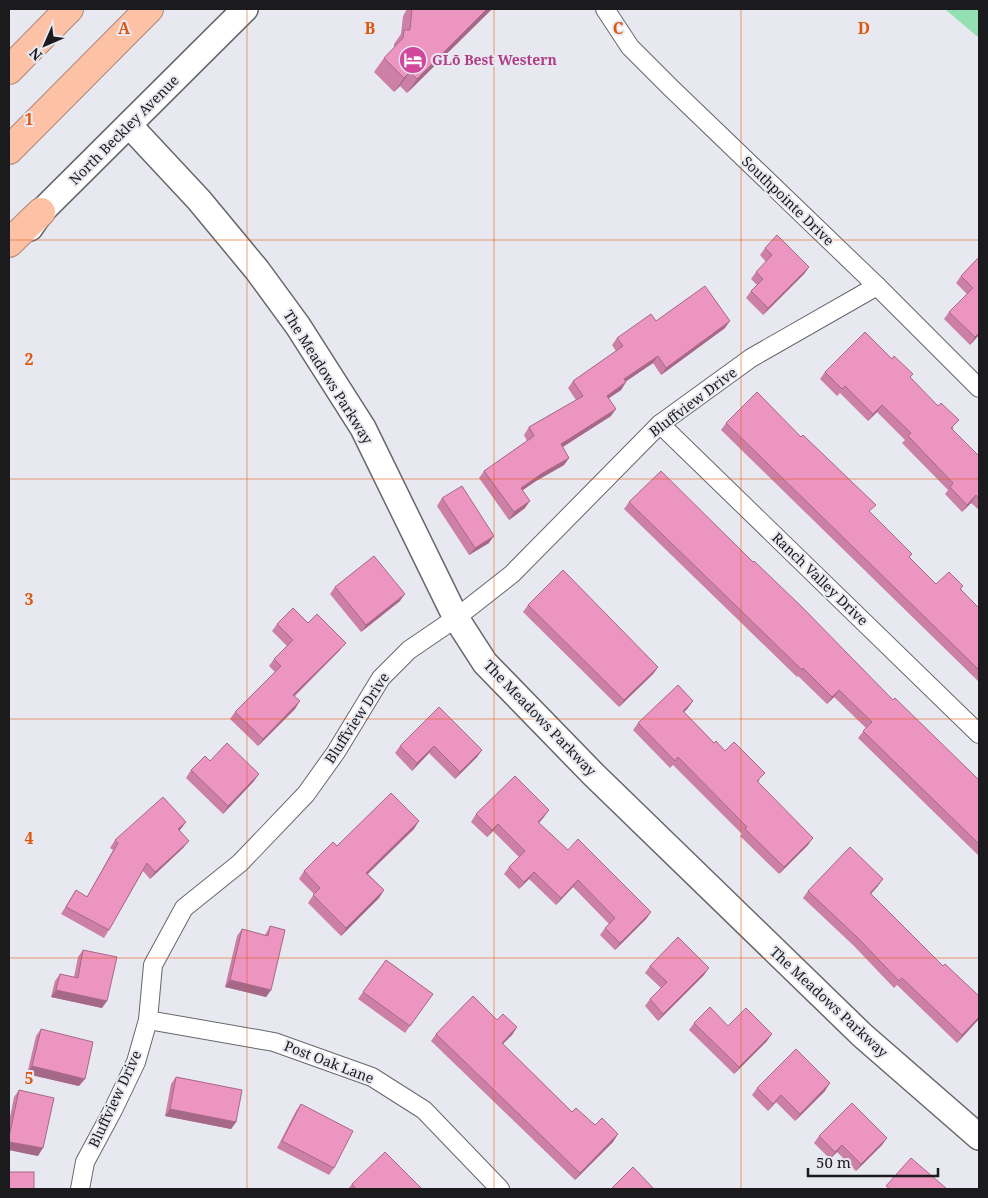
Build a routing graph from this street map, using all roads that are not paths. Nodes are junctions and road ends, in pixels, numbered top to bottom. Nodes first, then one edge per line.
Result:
1 (70, 9) edge
2 (149, 9) edge
3 (245, 9) edge
4 (605, 9) edge
5 (9, 70) edge
6 (128, 125) junction
7 (9, 150) edge
8 (42, 212) junction
9 (9, 243) edge
10 (9, 256) edge
11 (877, 286) junction
12 (979, 387) edge
13 (660, 424) junction
14 (456, 618) junction
15 (979, 734) edge
16 (148, 1020) junction
17 (979, 1137) edge
18 (80, 1189) edge
19 (500, 1189) edge

1 - 5 highway
2 - 7 highway
3 - 6 street, North Beckley Avenue
4 - 11 street, Southpointe Drive
6 - 8 street, North Beckley Avenue
6 - 14 street, The Meadows Parkway
8 - 9 highway
8 - 10 street, North Beckley Avenue
11 - 12 street, Southpointe Drive
11 - 13 street, Bluffview Drive
13 - 14 street, Bluffview Drive
13 - 15 street, Ranch Valley Drive
14 - 16 street, Bluffview Drive
14 - 17 street, The Meadows Parkway
16 - 18 street, Bluffview Drive
16 - 19 street, Post Oak Lane

